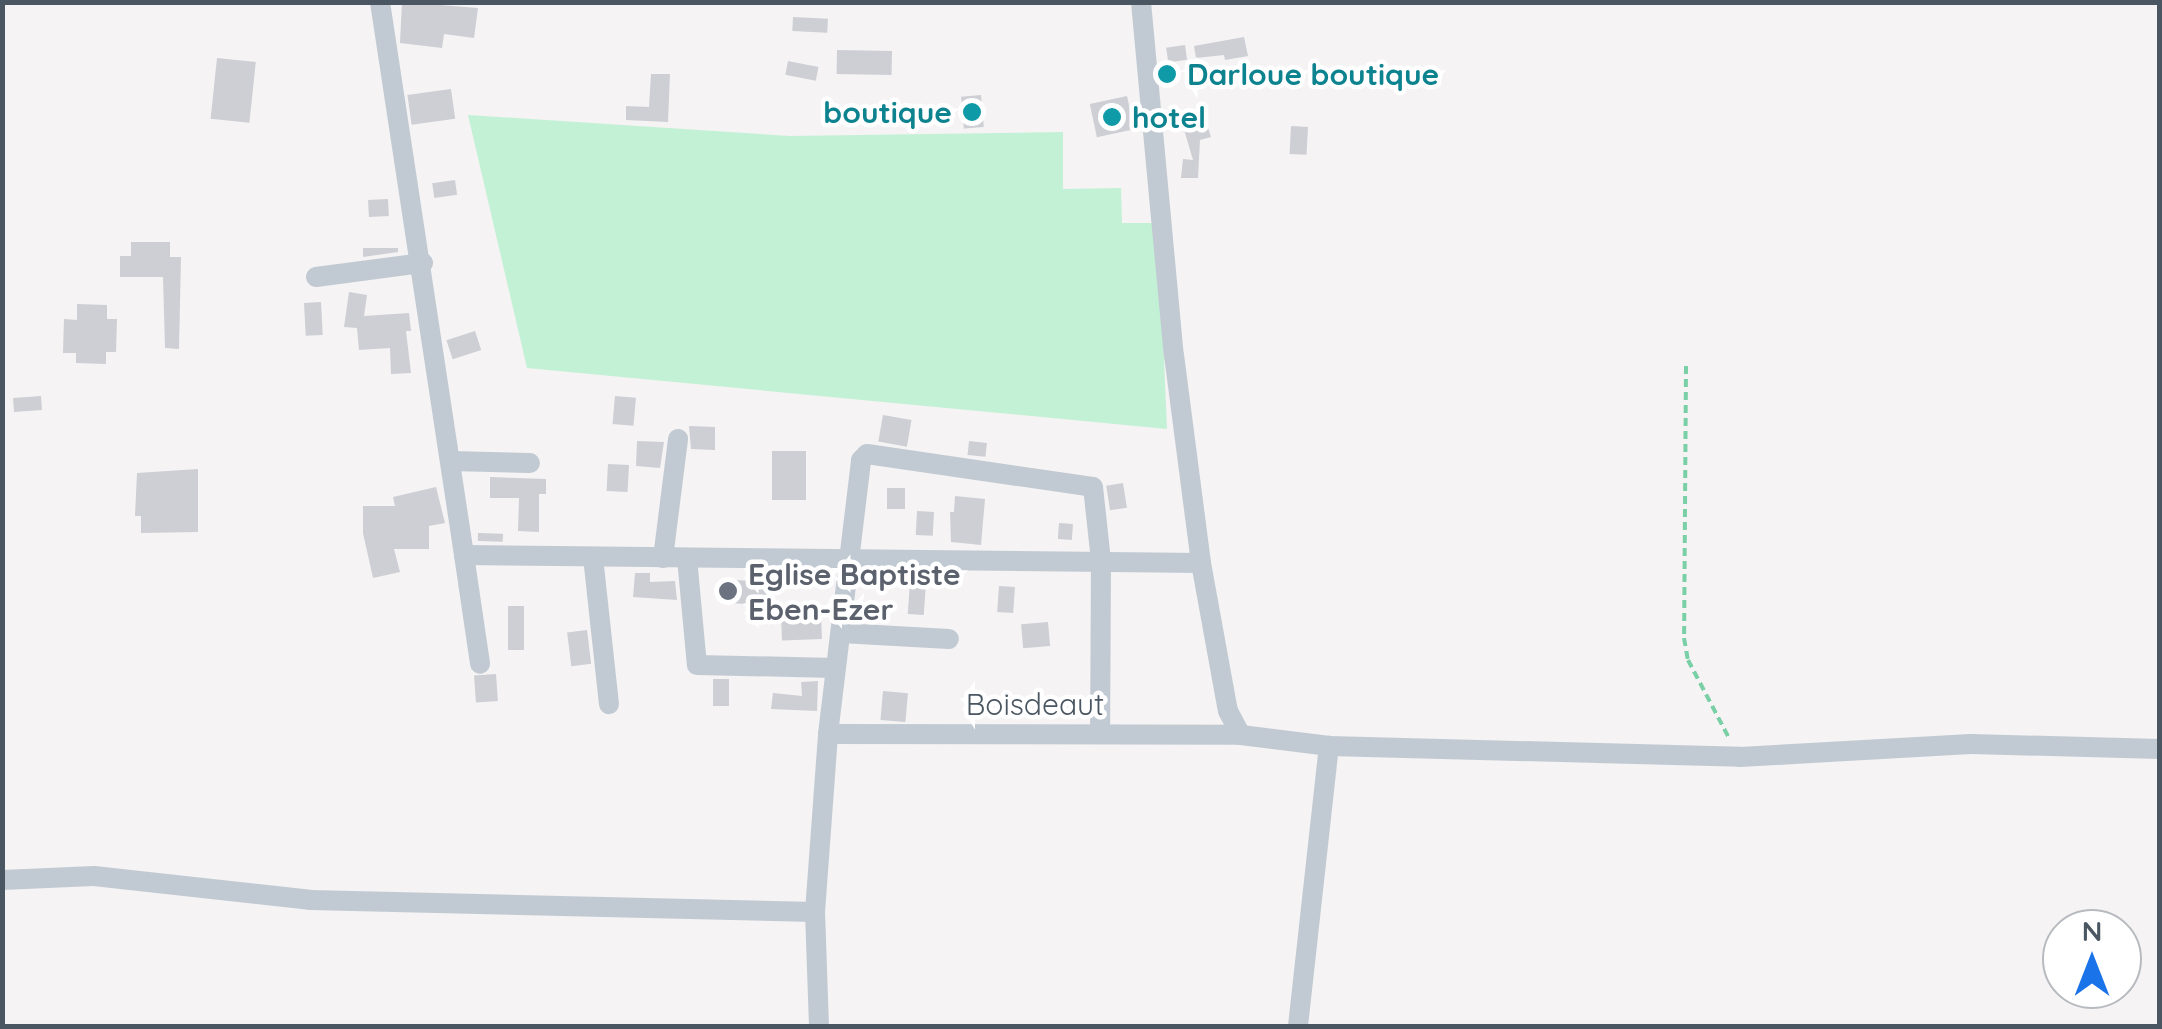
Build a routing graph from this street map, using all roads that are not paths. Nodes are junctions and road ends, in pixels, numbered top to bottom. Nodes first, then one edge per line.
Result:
1 (380, 2) edge
2 (1141, 2) edge
3 (423, 263) junction
4 (316, 277) dead end
5 (678, 439) dead end
6 (451, 462) junction
7 (530, 463) dead end
8 (464, 555) junction
9 (593, 557) junction
10 (662, 558) junction
11 (687, 558) junction
12 (849, 558) junction
13 (1101, 561) junction
14 (1201, 563) junction
15 (841, 633) junction
16 (949, 639) dead end
17 (480, 664) dead end
18 (835, 668) junction
19 (609, 704) dead end
20 (828, 734) junction
21 (1100, 734) junction
22 (1241, 735) junction
23 (1329, 746) junction
24 (2160, 749) edge
25 (2, 880) edge
26 (816, 912) junction
27 (820, 1026) edge
28 (1298, 1026) edge

1 - 3 street
2 - 14 street
3 - 4 street
3 - 6 street
5 - 10 street
6 - 7 street
6 - 8 street
8 - 9 street
8 - 17 street
9 - 10 street
9 - 19 street
10 - 11 street
11 - 12 street
11 - 18 street
12 - 13 street
12 - 13 street
12 - 15 street
13 - 14 street
13 - 21 street
14 - 22 street
15 - 16 street
15 - 18 street
18 - 20 street
20 - 21 street, Boisdeaut
20 - 26 street
21 - 22 street, Boisdeaut
22 - 23 street, Boisdeaut
23 - 24 street, Boisdeaut
23 - 28 street
25 - 26 street
26 - 27 street

